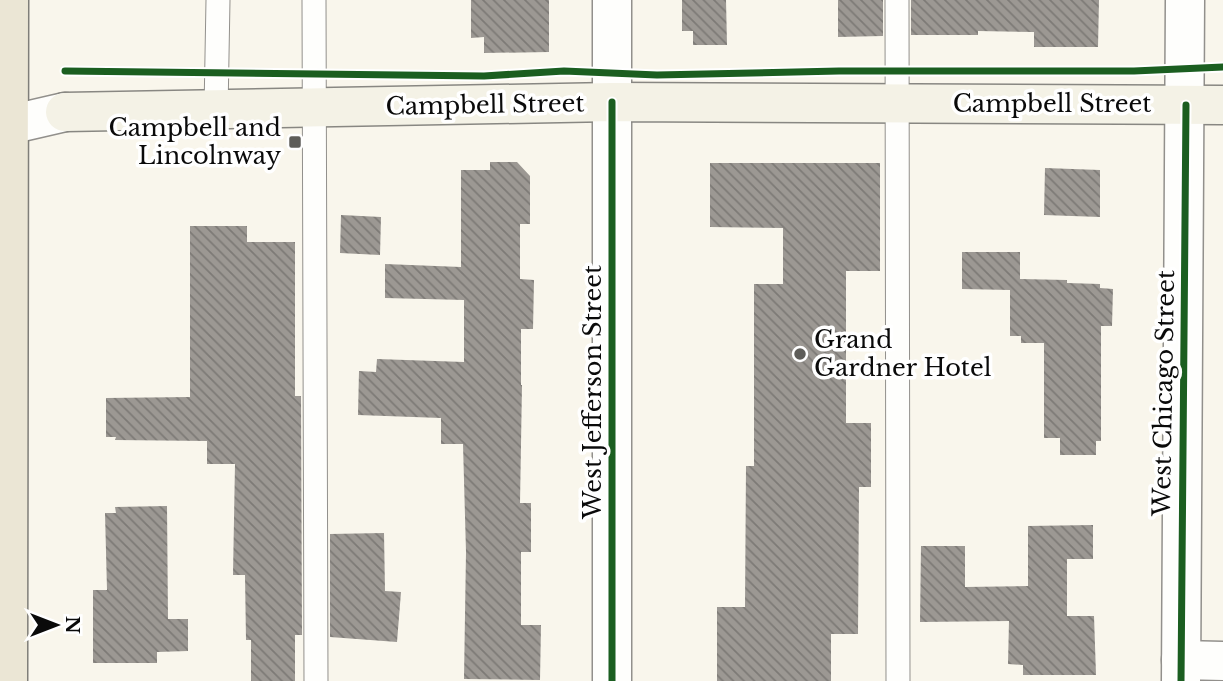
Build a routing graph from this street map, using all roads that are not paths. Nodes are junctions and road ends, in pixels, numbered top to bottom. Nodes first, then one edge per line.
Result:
1 (9, 0) edge
2 (218, 0) edge
3 (314, 0) edge
4 (612, 0) edge
5 (897, 0) edge
6 (1185, 0) edge
7 (612, 102) junction
8 (898, 104) junction
9 (1186, 105) junction
10 (1223, 105) edge
11 (316, 108) junction
12 (216, 111) junction
13 (65, 112) joint
14 (5, 126) edge
15 (1223, 660) edge
16 (1181, 671) edge
17 (8, 681) edge
18 (316, 681) edge
19 (612, 681) edge
20 (898, 681) edge

1 - 14 main road
2 - 12 lane
3 - 11 lane
4 - 7 street, West Jefferson Street
5 - 8 lane
6 - 9 street, West Chicago Street
7 - 8 main road, Campbell Street
7 - 11 main road, Campbell Street
7 - 19 street, West Jefferson Street
8 - 9 main road, Campbell Street
8 - 20 lane
9 - 10 main road, Campbell Street
9 - 16 street, West Chicago Street
11 - 12 main road, Campbell Street
11 - 18 lane
12 - 13 main road, Campbell Street
13 - 14 street, Campbell Street
14 - 17 main road
15 - 16 street

